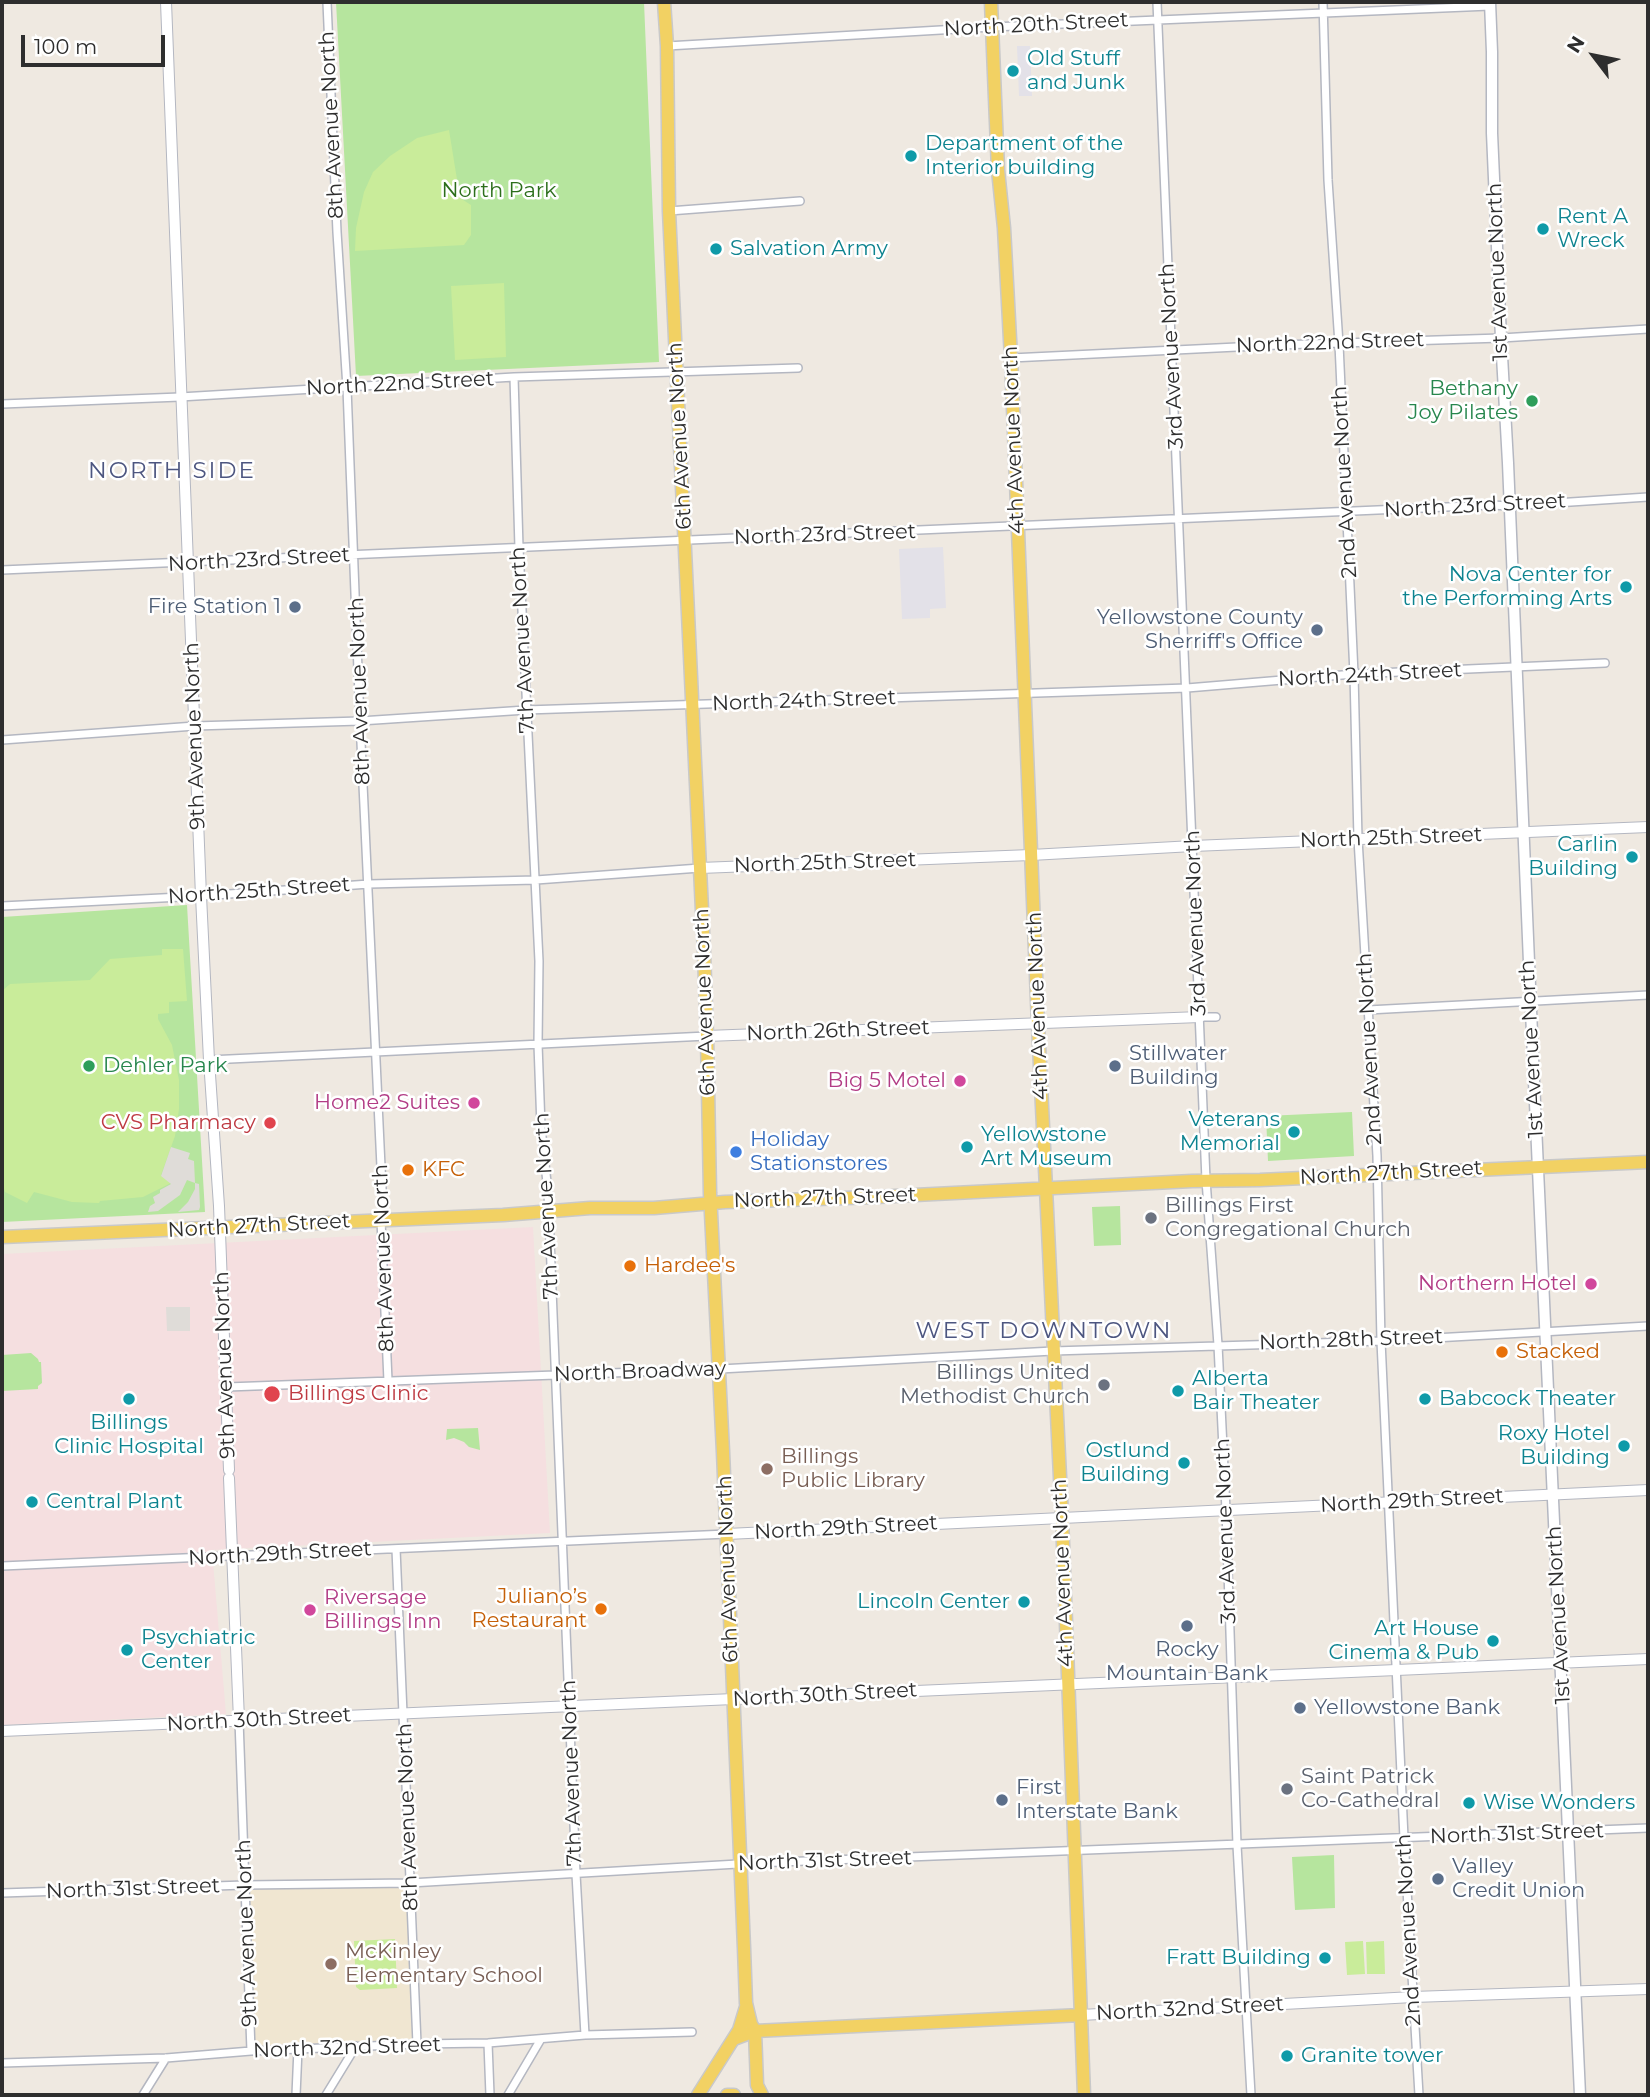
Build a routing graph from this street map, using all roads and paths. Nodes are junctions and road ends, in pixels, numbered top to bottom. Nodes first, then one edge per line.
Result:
1 (166, 2) edge
2 (327, 2) edge
3 (664, 2) edge
4 (991, 2) edge
5 (1157, 2) edge
6 (1323, 2) edge
7 (1490, 4) edge
8 (1323, 12) junction
9 (1158, 20) junction
10 (992, 27) junction
11 (667, 46) junction
12 (800, 201) dead end
13 (669, 211) junction
14 (1648, 329) edge
15 (1501, 338) junction
16 (1339, 344) junction
17 (1171, 351) junction
18 (1011, 358) junction
19 (798, 368) dead end
20 (677, 371) junction
21 (514, 377) junction
22 (347, 388) junction
23 (180, 397) junction
24 (2, 404) edge
25 (1648, 497) edge
26 (1509, 506) junction
27 (1346, 512) junction
28 (1180, 520) junction
29 (1018, 527) junction
30 (685, 541) junction
31 (519, 548) junction
32 (354, 555) junction
33 (187, 563) junction
34 (2, 570) edge
35 (1605, 663) dead end
36 (1517, 668) junction
37 (1354, 674) junction
38 (1186, 688) junction
39 (1024, 693) junction
40 (691, 705) junction
41 (526, 710) junction
42 (360, 721) junction
43 (195, 726) junction
44 (2, 740) edge
45 (1648, 827) edge
46 (1523, 832) junction
47 (1358, 839) junction
48 (1193, 846) junction
49 (1031, 855) junction
50 (700, 868) junction
51 (536, 880) junction
52 (369, 884) junction
53 (201, 896) junction
54 (2, 906) edge
55 (1648, 995) edge
56 (1530, 1002) junction
57 (1368, 1010) junction
58 (1200, 1017) junction
59 (1216, 1017) dead end
60 (1038, 1024) junction
61 (707, 1036) junction
62 (538, 1044) junction
63 (376, 1051) junction
64 (209, 1060) junction
65 (1648, 1162) edge
66 (1538, 1167) junction
67 (1377, 1174) junction
68 (1206, 1180) junction
69 (1047, 1188) junction
70 (710, 1203) junction
71 (548, 1210) junction
72 (381, 1220) junction
73 (219, 1227) junction
74 (2, 1237) edge
75 (1648, 1326) edge
76 (1545, 1331) junction
77 (1381, 1340) junction
78 (1217, 1345) junction
79 (1053, 1351) junction
80 (720, 1369) junction
81 (555, 1375) junction
82 (388, 1381) junction
83 (227, 1387) junction
84 (1648, 1490) edge
85 (1553, 1494) junction
86 (1389, 1502) junction
87 (1226, 1510) junction
88 (1062, 1518) junction
89 (727, 1534) junction
90 (562, 1541) junction
91 (396, 1549) junction
92 (232, 1556) junction
93 (2, 1566) edge
94 (1648, 1659) edge
95 (1561, 1663) junction
96 (1397, 1670) junction
97 (1232, 1677) junction
98 (1068, 1684) junction
99 (734, 1699) junction
100 (569, 1706) junction
101 (403, 1713) junction
102 (239, 1720) junction
103 (2, 1731) edge
104 (1648, 1828) edge
105 (1568, 1832) junction
106 (1404, 1838) junction
107 (1237, 1844) junction
108 (1075, 1851) junction
109 (740, 1864) junction
110 (576, 1874) junction
111 (410, 1883) junction
112 (245, 1885) junction
113 (2, 1893) edge
114 (1648, 1989) edge
115 (1576, 1992) junction
116 (1413, 1997) junction
117 (746, 2003) junction
118 (1246, 2006) junction
119 (1081, 2015) junction
120 (755, 2031) junction
121 (692, 2032) dead end
122 (585, 2035) junction
123 (541, 2039) junction
124 (734, 2039) junction
125 (488, 2043) junction
126 (417, 2044) junction
127 (356, 2046) junction
128 (298, 2049) junction
129 (251, 2051) junction
130 (166, 2058) junction
131 (2, 2063) edge
132 (143, 2095) edge
133 (296, 2095) edge
134 (326, 2095) edge
135 (490, 2095) edge
136 (508, 2095) edge
137 (698, 2095) edge
138 (727, 2095) edge
139 (734, 2095) edge
140 (762, 2095) edge
141 (1084, 2095) edge
142 (1251, 2095) edge
143 (1419, 2095) edge
144 (1580, 2095) edge

1 - 23 street, 9th Avenue North
2 - 22 street, 8th Avenue North
3 - 11 main road, 6th Avenue North
4 - 10 main road, 4th Avenue North
5 - 9 street, 3rd Avenue North
6 - 8 street, 2nd Avenue North
7 - 8 street, North 20th Street
7 - 15 main road, 1st Avenue North
8 - 9 street, North 20th Street
8 - 16 street, 2nd Avenue North
9 - 10 street, North 20th Street
9 - 17 street, 3rd Avenue North
10 - 11 street, North 20th Street
10 - 18 main road, 4th Avenue North
11 - 13 main road, 6th Avenue North
12 - 13 street
13 - 20 main road, 6th Avenue North
14 - 15 street, North 22nd Street
15 - 16 street, North 22nd Street
15 - 26 main road, 1st Avenue North
16 - 17 street, North 22nd Street
16 - 27 street, 2nd Avenue North
17 - 18 street, North 22nd Street
17 - 28 street, 3rd Avenue North
18 - 29 main road, 4th Avenue North
19 - 20 street, North 22nd Street
20 - 21 street, North 22nd Street
20 - 30 main road, 6th Avenue North
21 - 22 street, North 22nd Street
21 - 31 street, 7th Avenue North
22 - 23 street, North 22nd Street
22 - 32 street, 8th Avenue North
23 - 24 street, North 22nd Street
23 - 33 street, 9th Avenue North
25 - 26 street, North 23rd Street
26 - 27 street, North 23rd Street
26 - 36 main road, 1st Avenue North
27 - 28 street, North 23rd Street
27 - 37 street, 2nd Avenue North
28 - 29 street, North 23rd Street
28 - 38 street, 3rd Avenue North
29 - 30 street, North 23rd Street
29 - 39 main road, 4th Avenue North
30 - 31 street, North 23rd Street
30 - 40 main road, 6th Avenue North
31 - 32 street, North 23rd Street
31 - 41 street, 7th Avenue North
32 - 33 street, North 23rd Street
32 - 42 street, 8th Avenue North
33 - 34 street, North 23rd Street
33 - 43 street, 9th Avenue North
35 - 36 street, North 24th Street
36 - 37 street, North 24th Street
36 - 46 main road, 1st Avenue North
37 - 38 street, North 24th Street
37 - 47 street, 2nd Avenue North
38 - 39 street, North 24th Street
38 - 48 street, 3rd Avenue North
39 - 40 street, North 24th Street
39 - 49 main road, 4th Avenue North
40 - 41 street, North 24th Street
40 - 50 main road, 6th Avenue North
41 - 42 street, North 24th Street
41 - 51 street, 7th Avenue North
42 - 43 street, North 24th Street
42 - 52 street, 8th Avenue North
43 - 44 street, North 24th Street
43 - 53 street, 9th Avenue North
45 - 46 street, North 25th Street
46 - 47 street, North 25th Street
46 - 56 main road, 1st Avenue North
47 - 48 street, North 25th Street
47 - 57 street, 2nd Avenue North
48 - 49 street, North 25th Street
48 - 58 street, 3rd Avenue North
49 - 50 street, North 25th Street
49 - 60 main road, 4th Avenue North
50 - 51 street, North 25th Street
50 - 61 main road, 6th Avenue North
51 - 52 street, North 25th Street
51 - 62 street, 7th Avenue North
52 - 53 street, North 25th Street
52 - 63 street, 8th Avenue North
53 - 54 street, North 25th Street
53 - 64 street, 9th Avenue North
55 - 56 street
56 - 57 street
56 - 66 main road, 1st Avenue North
57 - 67 street, 2nd Avenue North
58 - 59 street, North 26th Street
58 - 60 street, North 26th Street
58 - 68 street, 3rd Avenue North
60 - 61 street, North 26th Street
60 - 69 main road, 4th Avenue North
61 - 62 street, North 26th Street
61 - 70 main road, 6th Avenue North
62 - 63 street, North 26th Street
62 - 71 street, 7th Avenue North
63 - 64 street, North 26th Street
63 - 72 street, 8th Avenue North
64 - 73 street, 9th Avenue North
65 - 66 main road, North 27th Street
66 - 67 main road, North 27th Street
66 - 76 main road, 1st Avenue North
67 - 68 main road, North 27th Street
67 - 77 street, 2nd Avenue North
68 - 69 main road, North 27th Street
68 - 78 street, 3rd Avenue North
69 - 70 main road, North 27th Street
69 - 79 main road, 4th Avenue North
70 - 71 main road, North 27th Street
70 - 80 main road, 6th Avenue North
71 - 72 main road, North 27th Street
71 - 81 street, 7th Avenue North
72 - 73 main road, North 27th Street
72 - 82 street, 8th Avenue North
73 - 74 main road, North 27th Street
73 - 83 street, 9th Avenue North
75 - 76 street, North 28th Street
76 - 77 street, North 28th Street
76 - 85 main road, 1st Avenue North
77 - 78 street, North 28th Street
77 - 86 street, 2nd Avenue North
78 - 79 street, North 28th Street
78 - 87 street, 3rd Avenue North
79 - 80 street, North Broadway
79 - 88 main road, 4th Avenue North
80 - 81 street, North Broadway
80 - 89 main road, 6th Avenue North
81 - 82 street, North Broadway
81 - 90 street, 7th Avenue North
82 - 83 street, North Broadway
83 - 92 street, 9th Avenue North
84 - 85 street, North 29th Street
85 - 86 street, North 29th Street
85 - 95 main road, 1st Avenue North
86 - 87 street, North 29th Street
86 - 96 street, 2nd Avenue North
87 - 88 street, North 29th Street
87 - 97 street, 3rd Avenue North
88 - 89 street, North 29th Street
88 - 98 main road, 4th Avenue North
89 - 90 street, North 29th Street
89 - 99 main road, 6th Avenue North
90 - 91 street, North 29th Street
90 - 100 street, 7th Avenue North
91 - 92 street, North 29th Street
91 - 101 street, 8th Avenue North
92 - 93 street, North 29th Street
92 - 102 street, 9th Avenue North
94 - 95 street, North 30th Street
95 - 96 street, North 30th Street
95 - 105 main road, 1st Avenue North
96 - 97 street, North 30th Street
96 - 106 street, 2nd Avenue North
97 - 98 street, North 30th Street
97 - 107 street, 3rd Avenue North
98 - 99 street, North 30th Street
98 - 108 main road, 4th Avenue North
99 - 100 street, North 30th Street
99 - 109 main road, 6th Avenue North
100 - 101 street, North 30th Street
100 - 110 street, 7th Avenue North
101 - 102 street, North 30th Street
101 - 111 street, 8th Avenue North
102 - 103 street, North 30th Street
102 - 112 street, 9th Avenue North
104 - 105 street, North 31st Street
105 - 106 street, North 31st Street
105 - 115 main road, 1st Avenue North
106 - 107 street, North 31st Street
106 - 116 street, 2nd Avenue North
107 - 108 street, North 31st Street
107 - 118 street, 3rd Avenue North
108 - 109 street, North 31st Street
108 - 119 main road, 4th Avenue North
109 - 110 street, North 31st Street
109 - 117 main road, 6th Avenue North
110 - 111 street, North 31st Street
110 - 122 street, 7th Avenue North
111 - 112 street, North 31st Street
111 - 126 street, 8th Avenue North
112 - 113 street, North 31st Street
112 - 129 street, 9th Avenue North
114 - 115 street, North 32nd Street
115 - 116 street, North 32nd Street
115 - 144 main road, 1st Avenue North
116 - 118 street, North 32nd Street
116 - 143 street, 2nd Avenue North
117 - 120 main road, 6th Avenue North
117 - 124 main road, 6th Avenue North
118 - 119 street, North 32nd Street
118 - 142 street, 3rd Avenue North
119 - 120 main road, North 32nd Street
119 - 141 main road, 4th Avenue North
120 - 124 main road, North 32nd Street
120 - 140 main road, 6th Avenue North
121 - 122 street, North 32nd Street
122 - 123 street, North 32nd Street
123 - 125 street, North 32nd Street
123 - 136 street
124 - 137 main road, 6th Avenue North
125 - 126 street, North 32nd Street
125 - 135 street
126 - 127 street, North 32nd Street
127 - 128 street, North 32nd Street
127 - 134 street
128 - 129 street, North 32nd Street
128 - 133 street
129 - 130 street, North 32nd Street
130 - 131 street, North 32nd Street
130 - 132 street
138 - 139 main road

